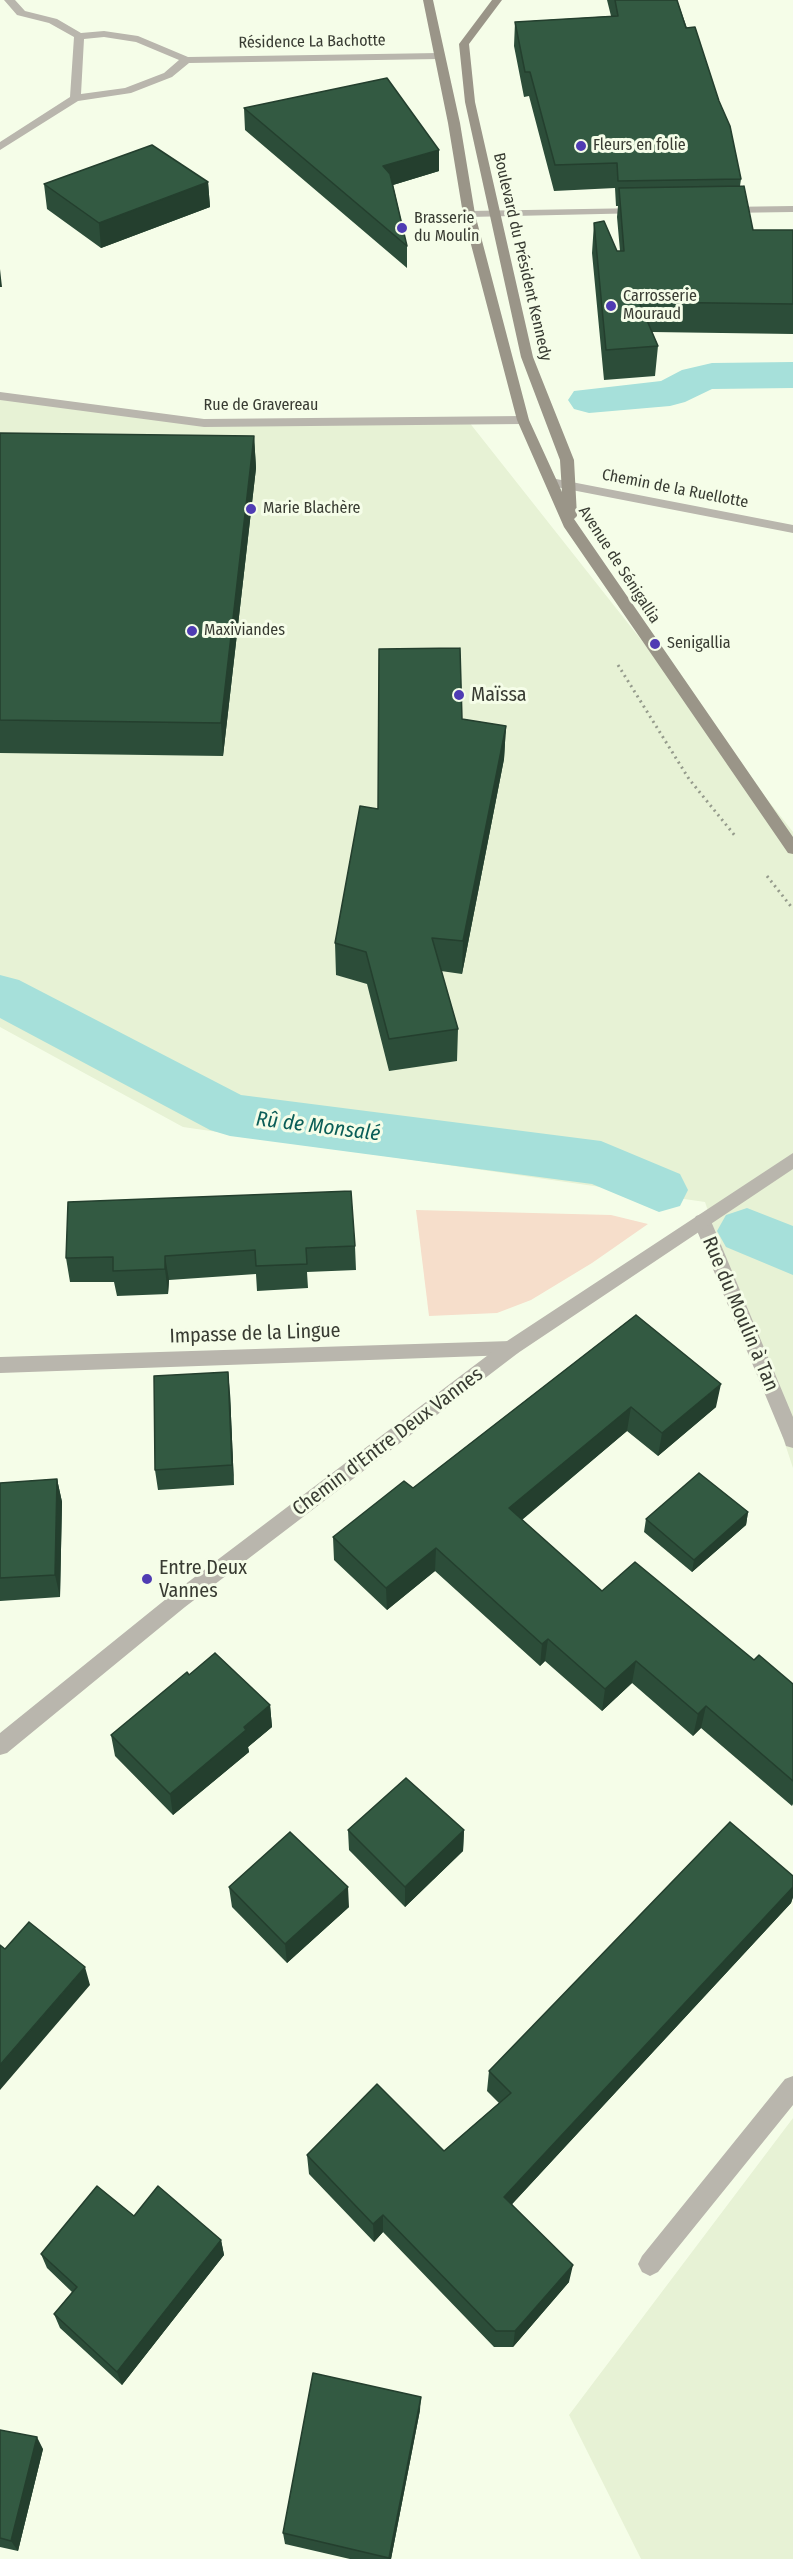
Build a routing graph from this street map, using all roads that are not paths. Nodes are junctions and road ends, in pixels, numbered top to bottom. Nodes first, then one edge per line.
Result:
1 (9, 0) edge
2 (428, 0) edge
3 (497, 0) edge
4 (79, 36) junction
5 (439, 56) junction
6 (186, 60) junction
7 (75, 98) junction
8 (0, 147) edge
9 (793, 209) edge
10 (711, 210) edge
11 (652, 211) edge
12 (469, 214) junction
13 (493, 214) junction
14 (0, 396) edge
15 (523, 420) junction
16 (551, 482) junction
17 (568, 485) junction
18 (571, 527) junction
19 (793, 529) edge
20 (791, 842) edge
21 (793, 1160) edge
22 (702, 1221) junction
23 (511, 1348) junction
24 (0, 1365) edge
25 (793, 1440) edge
26 (0, 1746) edge
27 (793, 2087) edge
28 (650, 2264) dead end

1 - 4 street
2 - 5 main road, Avenue de Sénigallia
3 - 13 main road, Boulevard du Président Kennedy
4 - 6 street
4 - 7 street
5 - 6 street, Résidence La Bachotte
5 - 12 main road, Avenue de Sénigallia
6 - 7 street
7 - 8 street
9 - 10 street
11 - 13 street
12 - 13 street
12 - 15 main road, Avenue de Sénigallia
13 - 17 main road, Boulevard du Président Kennedy
14 - 15 street, Rue de Gravereau
15 - 16 main road, Avenue de Sénigallia
16 - 17 street, Chemin de la Ruellotte
16 - 18 main road, Avenue de Sénigallia
17 - 18 main road, Boulevard du Président Kennedy
17 - 19 street, Chemin de la Ruellotte
18 - 20 main road, Avenue de Sénigallia
21 - 22 street, Chemin d'Entre Deux Vannes
22 - 23 street, Chemin d'Entre Deux Vannes
22 - 25 street, Rue du Moulin à Tan
23 - 24 street, Impasse de la Lingue
23 - 26 street, Chemin d'Entre Deux Vannes
27 - 28 street

